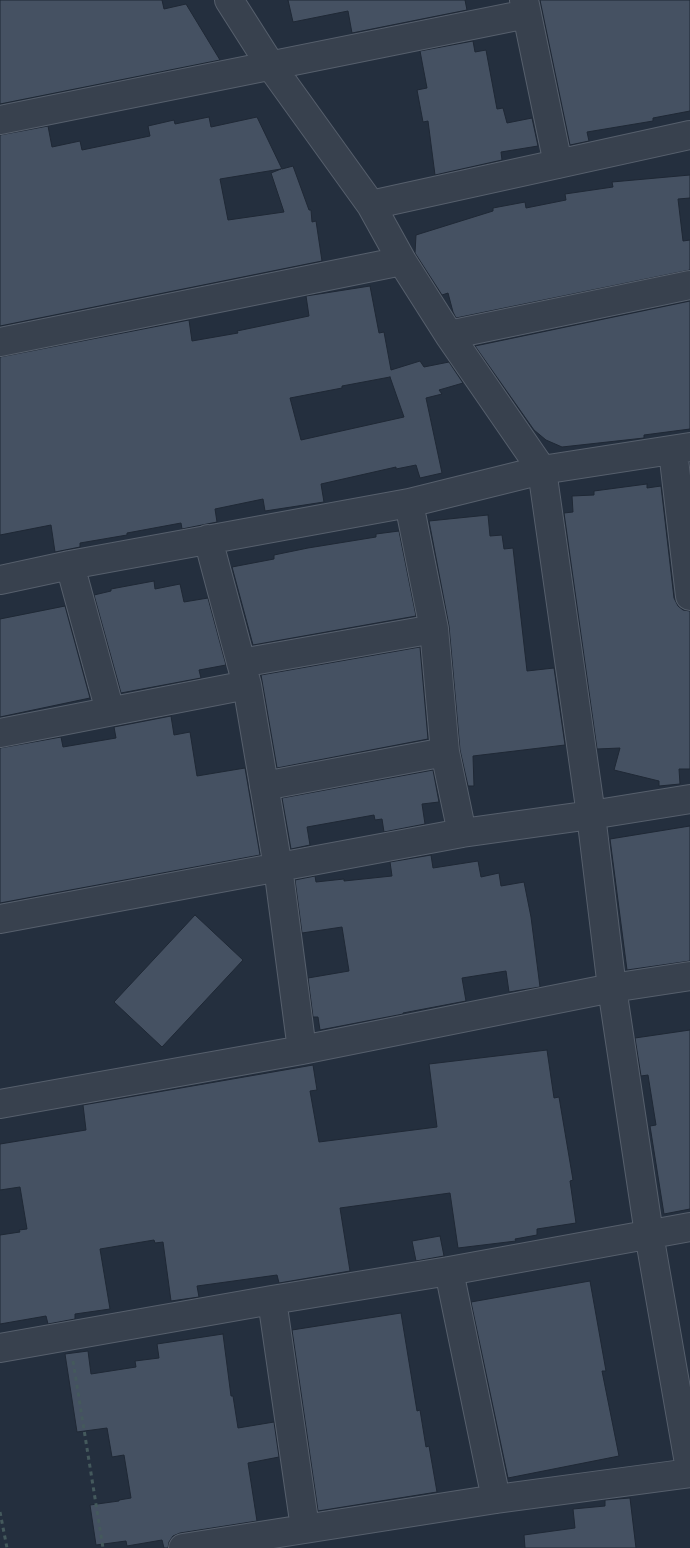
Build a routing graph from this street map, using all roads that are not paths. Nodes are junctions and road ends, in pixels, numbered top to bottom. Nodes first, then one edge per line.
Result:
1 (229, 0) edge
2 (525, 7) edge
3 (271, 66) junction
4 (0, 120) edge
5 (690, 135) edge
6 (558, 164) junction
7 (371, 205) junction
8 (402, 260) junction
9 (690, 285) edge
10 (449, 335) junction
11 (0, 342) edge
12 (681, 449) edge
13 (542, 470) junction
14 (409, 503) junction
15 (208, 540) junction
16 (70, 565) junction
17 (0, 580) edge
18 (689, 584) edge
19 (434, 629) junction
20 (244, 674) junction
21 (110, 711) junction
22 (0, 733) edge
23 (445, 752) junction
24 (264, 786) junction
25 (690, 799) edge
26 (591, 815) junction
27 (462, 833) junction
28 (278, 867) junction
29 (0, 919) edge
30 (690, 976) edge
31 (612, 988) junction
32 (302, 1050) junction
33 (0, 1104) edge
34 (690, 1227) edge
35 (650, 1234) junction
36 (449, 1271) junction
37 (272, 1300) junction
38 (0, 1348) edge
39 (690, 1471) edge
40 (496, 1499) junction
41 (305, 1528) junction
42 (183, 1548) edge

1 - 3 street
2 - 3 street
2 - 6 street
3 - 4 street
3 - 7 street
5 - 6 street
6 - 7 street
7 - 8 street
8 - 10 street
8 - 11 street
9 - 10 street
10 - 13 street
12 - 13 street
12 - 18 street
13 - 14 street
13 - 26 street
14 - 15 street
14 - 19 street
15 - 16 street
15 - 20 street
16 - 17 street
16 - 21 street
19 - 20 street
19 - 23 street
20 - 21 street
20 - 24 street
21 - 22 street
23 - 24 street
23 - 27 street
24 - 28 street
25 - 26 street
26 - 27 street
26 - 31 street
27 - 28 street
28 - 29 street
28 - 32 street
30 - 31 street
31 - 32 street
31 - 35 street
32 - 33 street
34 - 35 street
35 - 36 street
35 - 39 street
36 - 37 street
36 - 40 street
37 - 38 street
37 - 41 street
39 - 40 street
40 - 41 street
41 - 42 street

